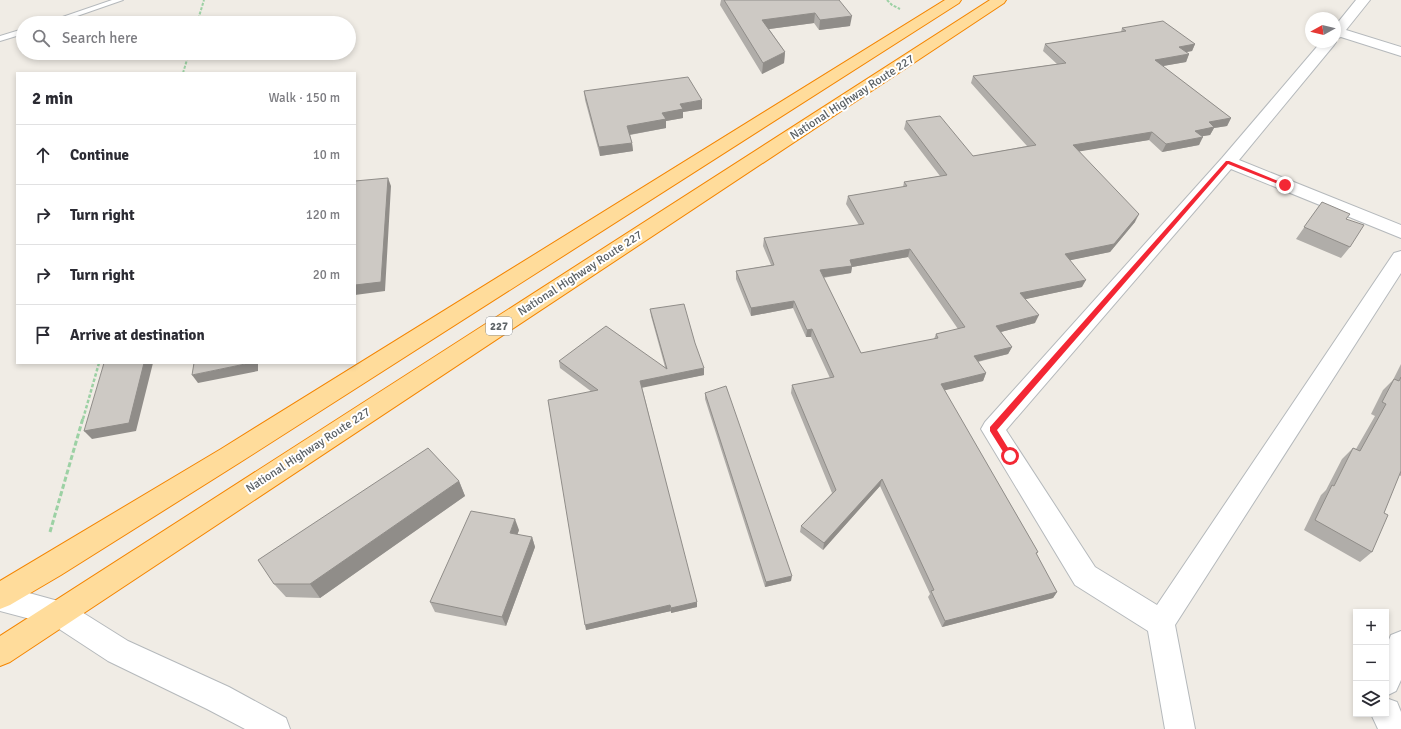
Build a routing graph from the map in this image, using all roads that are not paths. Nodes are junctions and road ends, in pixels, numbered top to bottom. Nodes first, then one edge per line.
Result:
1 (119, 0) edge
2 (954, 0) edge
3 (999, 0) edge
4 (1363, 0) edge
5 (70, 16) edge
6 (1341, 28) edge
7 (16, 33) edge
8 (0, 39) edge
9 (1341, 39) edge
10 (1325, 48) edge
11 (1401, 52) edge
12 (1228, 162) junction
13 (1401, 232) edge
14 (1401, 258) edge
15 (0, 597) edge
16 (59, 613) junction
17 (1161, 622) junction
18 (1401, 645) edge
19 (0, 652) edge
20 (1389, 674) edge
21 (1388, 717) edge
22 (275, 729) edge
23 (1180, 729) edge
24 (1393, 729) edge

1 - 5 lane
2 - 15 highway
3 - 16 highway, National Highway Route 227 / 227
4 - 6 street
7 - 8 lane
9 - 11 street
10 - 12 street
12 - 13 street
12 - 17 street
14 - 17 street
15 - 16 street
16 - 19 highway, National Highway Route 227 / 227
16 - 22 street
17 - 23 street
18 - 20 street
21 - 24 street

